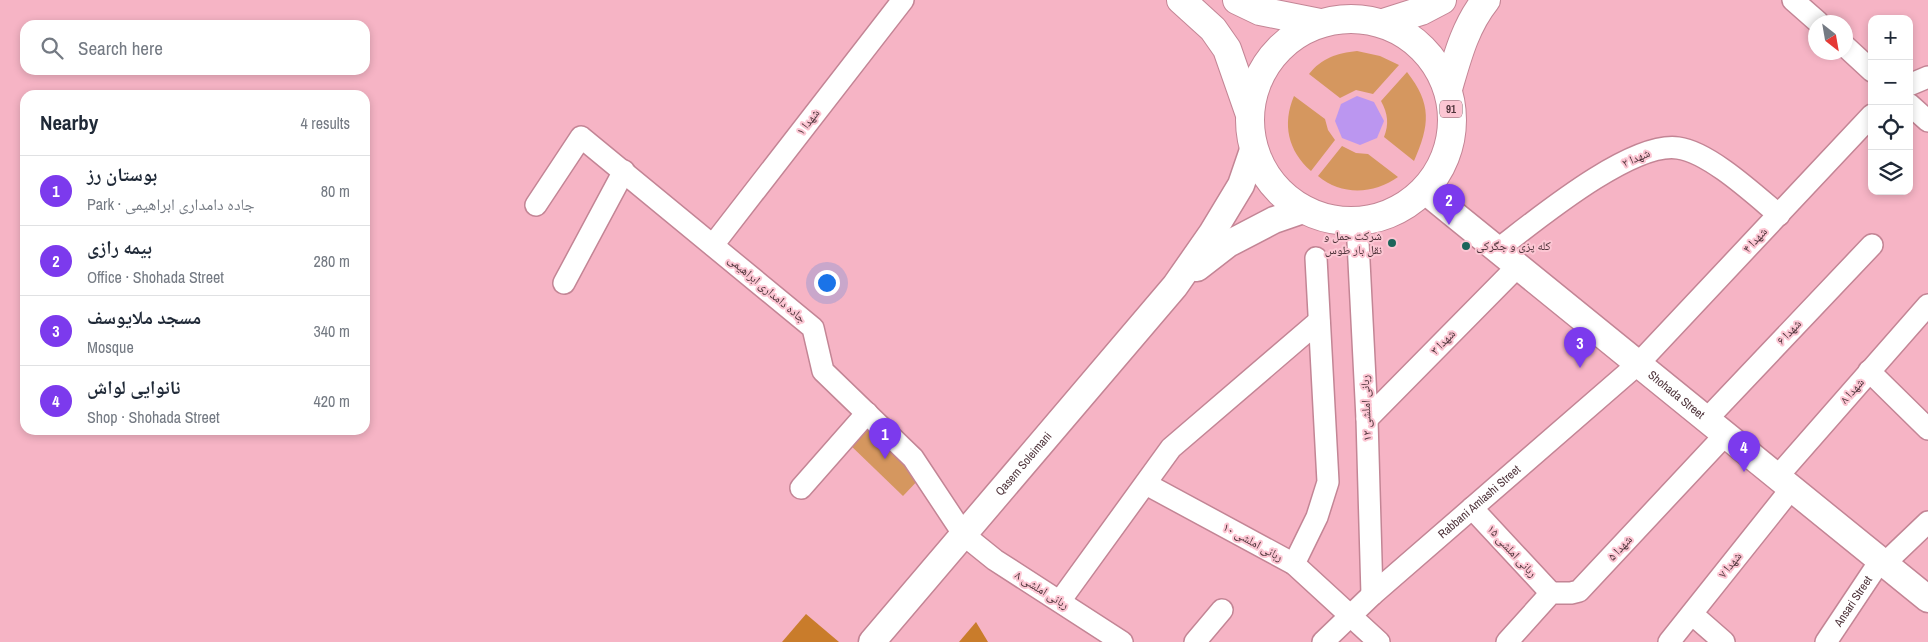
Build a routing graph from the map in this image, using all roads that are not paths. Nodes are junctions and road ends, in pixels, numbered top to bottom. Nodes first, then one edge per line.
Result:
1 (903, 0) edge
2 (1181, 0) edge
3 (1237, 0) edge
4 (1442, 0) edge
5 (1486, 0) edge
6 (1793, 0) edge
7 (1810, 15) edge
8 (1320, 23) junction
9 (1383, 23) junction
10 (1853, 53) edge
11 (1868, 67) edge
12 (1928, 78) edge
13 (1913, 84) edge
14 (1448, 90) junction
15 (1910, 105) edge
16 (1249, 112) junction
17 (1868, 119) edge
18 (1928, 121) edge
19 (1253, 150) junction
20 (624, 171) junction
21 (1424, 190) junction
22 (536, 205) dead end
23 (1303, 210) junction
24 (1779, 215) junction
25 (1357, 222) junction
26 (1872, 244) dead end
27 (713, 245) junction
28 (1497, 250) junction
29 (1316, 258) dead end
30 (1518, 266) junction
31 (564, 283) dead end
32 (1175, 286) junction
33 (1928, 305) edge
34 (1319, 320) junction
35 (1638, 364) junction
36 (1869, 371) junction
37 (867, 413) junction
38 (1367, 419) junction
39 (1715, 427) junction
40 (1928, 429) edge
41 (1784, 483) junction
42 (1146, 484) junction
43 (802, 488) dead end
44 (1472, 508) junction
45 (1928, 522) edge
46 (964, 535) junction
47 (1882, 563) junction
48 (1294, 564) junction
49 (1551, 593) junction
50 (1372, 595) junction
51 (1928, 599) edge
52 (1060, 601) junction
53 (1222, 610) dead end
54 (1692, 614) junction
55 (1350, 615) junction
56 (872, 642) edge
57 (1122, 642) edge
58 (1195, 642) edge
59 (1323, 642) edge
60 (1379, 642) edge
61 (1507, 642) edge
62 (1669, 642) edge
63 (1724, 642) edge
64 (1826, 642) edge

1 - 27 street, شهدا ۱
2 - 16 highway, 91
3 - 8 highway, 91
4 - 9 highway, 91
5 - 14 highway, 91
6 - 7 street
8 - 9 highway, 91
8 - 16 highway, 91
9 - 14 highway, 91
10 - 11 street
12 - 13 street
14 - 21 highway, 91
15 - 18 street
16 - 19 highway, 91
17 - 24 street, شهدا ۴
19 - 23 highway, 91
19 - 32 main road, Qasem Soleimani
20 - 22 street, جاده دامداری ابراهیمی
20 - 27 street, جاده دامداری ابراهیمی
20 - 31 street
21 - 25 highway, 91
21 - 28 main road, Shohada Street
23 - 25 highway, 91
23 - 32 main road, Qasem Soleimani
24 - 28 street, شهدا ۲
24 - 35 street, شهدا ۴
25 - 38 street, ربانی املشی ۱۲
26 - 39 street, شهدا ۶
27 - 37 street, جاده دامداری ابراهیمی
28 - 30 main road, Shohada Street
29 - 34 street
30 - 35 main road, Shohada Street
30 - 38 street, شهدا ۳
32 - 46 main road, Qasem Soleimani
33 - 36 street, شهدا ۸
34 - 42 street
34 - 48 street
35 - 39 main road, Shohada Street
35 - 44 street, Rabbani Amlashi Street
36 - 40 street
36 - 41 street, شهدا ۸
37 - 43 street
37 - 46 street, جاده دامداری ابراهیمی
38 - 50 street, ربانی املشی ۱۲
39 - 41 main road, Shohada Street
39 - 49 street, شهدا ۵
41 - 47 main road, Shohada Street
41 - 54 street, شهدا ۷
42 - 48 street, ربانی املشی ۱۰
42 - 52 street
44 - 49 street, ربانی املشی ۱۵
44 - 50 street, Rabbani Amlashi Street
45 - 47 street, Ansari Street
46 - 52 street, ربانی املشی ۸
46 - 56 main road, Qasem Soleimani
47 - 51 main road, Shohada Street
47 - 64 street, Ansari Street
48 - 55 street, ربانی املشی ۱۰
49 - 61 street
50 - 55 street, Rabbani Amlashi Street
52 - 57 street, ربانی املشی ۸
53 - 58 street
54 - 62 street, شهدا ۷
54 - 63 street
55 - 59 street, Rabbani Amlashi Street
55 - 60 street, ربانی املشی ۱۰

